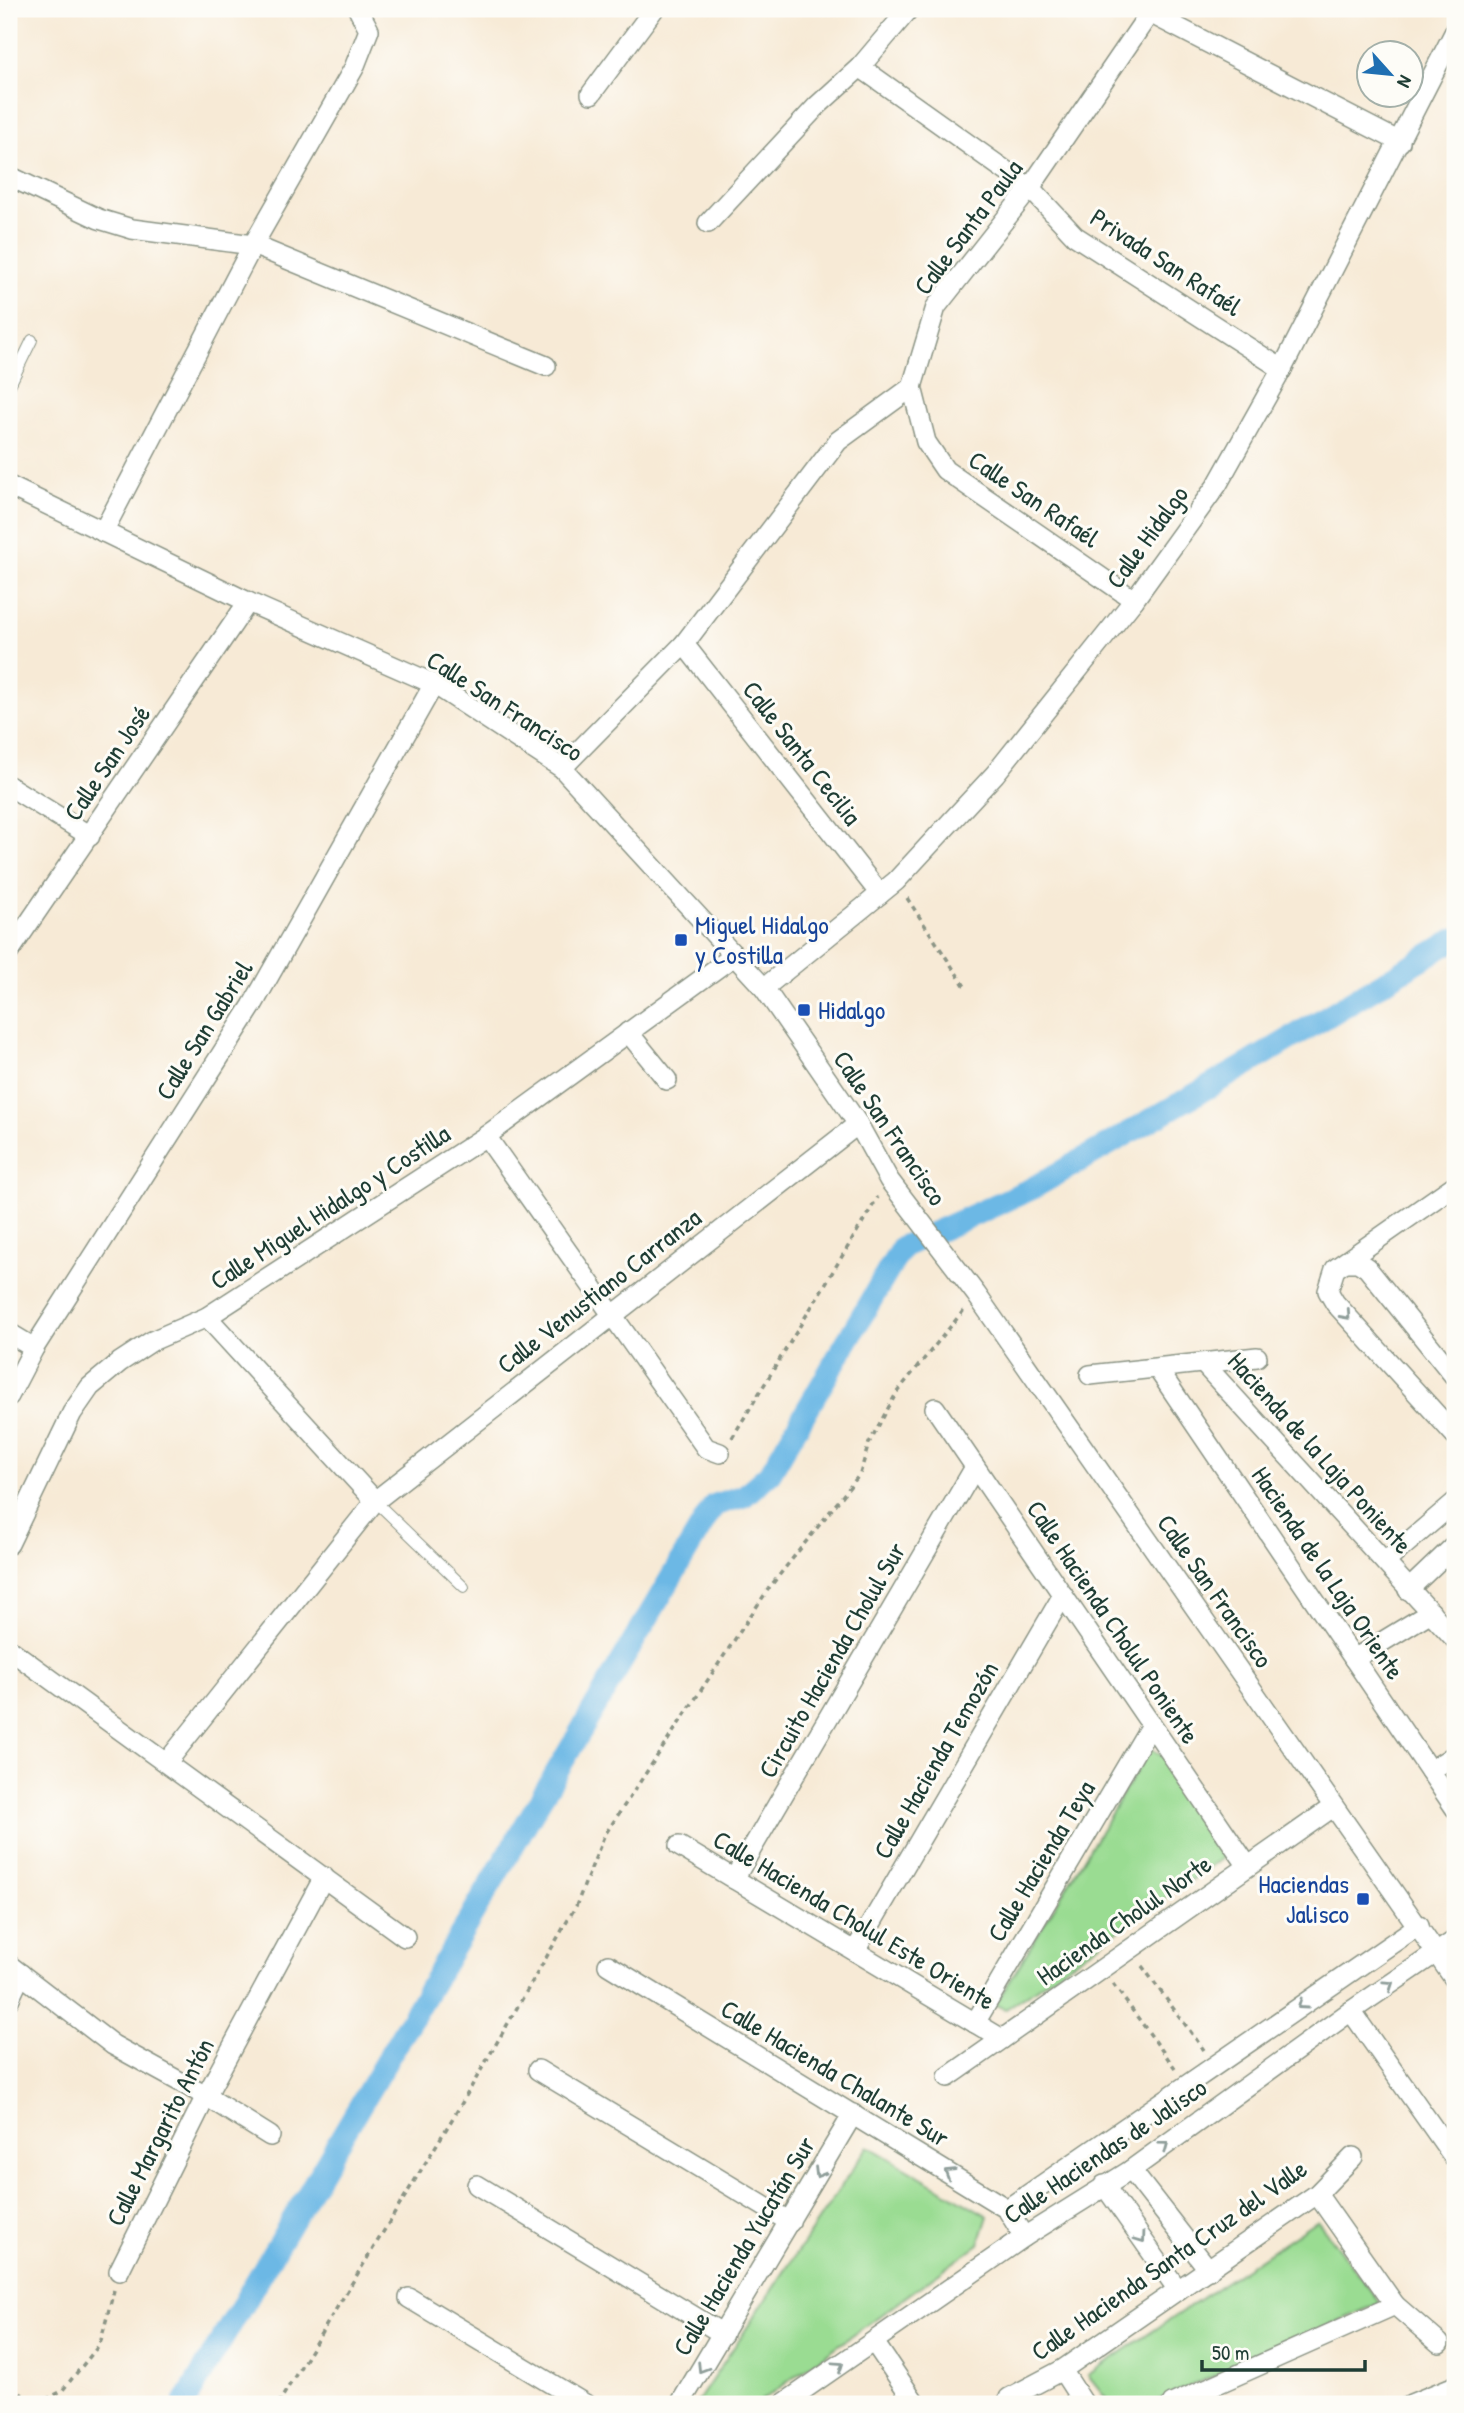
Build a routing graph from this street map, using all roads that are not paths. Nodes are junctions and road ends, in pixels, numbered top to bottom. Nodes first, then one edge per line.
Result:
1 (358, 9) edge
2 (662, 9) edge
3 (909, 9) edge
4 (1145, 11) edge
5 (1455, 31) edge
6 (859, 67) junction
7 (591, 94) dead end
8 (1400, 142) junction
9 (9, 178) edge
10 (1030, 188) junction
11 (708, 223) dead end
12 (253, 245) junction
13 (32, 340) dead end
14 (545, 366) dead end
15 (1282, 369) junction
16 (9, 387) edge
17 (912, 387) junction
18 (9, 486) edge
19 (103, 532) junction
20 (1134, 600) junction
21 (248, 602) junction
22 (684, 644) junction
23 (434, 684) junction
24 (562, 768) junction
25 (9, 786) edge
26 (90, 836) junction
27 (880, 894) junction
28 (9, 952) edge
29 (735, 955) junction
30 (764, 988) junction
31 (628, 1032) junction
32 (667, 1080) dead end
33 (858, 1124) junction
34 (486, 1136) junction
35 (1455, 1185) edge
36 (1348, 1262) junction
37 (612, 1313) junction
38 (207, 1317) junction
39 (9, 1333) edge
40 (34, 1348) junction
41 (1447, 1353) edge
42 (1257, 1357) dead end
43 (1203, 1363) junction
44 (1157, 1368) junction
45 (1090, 1375) dead end
46 (1455, 1377) edge
47 (9, 1396) edge
48 (935, 1408) dead end
49 (1455, 1435) edge
50 (720, 1453) road end
51 (975, 1467) junction
52 (374, 1501) junction
53 (1455, 1502) edge
54 (9, 1544) edge
55 (1455, 1545) edge
56 (1385, 1562) junction
57 (464, 1587) dead end
58 (1408, 1590) junction
59 (1063, 1595) junction
60 (1431, 1612) junction
61 (1455, 1639) edge
62 (9, 1649) edge
63 (1354, 1659) junction
64 (1151, 1725) junction
65 (1455, 1755) edge
66 (167, 1762) junction
67 (1430, 1771) junction
68 (1333, 1807) junction
69 (1455, 1808) edge
70 (679, 1846) dead end
71 (1247, 1865) junction
72 (324, 1877) junction
73 (734, 1879) junction
74 (1419, 1925) junction
75 (405, 1937) dead end
76 (1455, 1940) edge
77 (855, 1951) junction
78 (1437, 1953) junction
79 (608, 1965) dead end
80 (15, 1970) edge
81 (1455, 1980) edge
82 (9, 2000) edge
83 (1351, 2011) junction
84 (975, 2023) junction
85 (1002, 2039) junction
86 (538, 2070) dead end
87 (948, 2077) dead end
88 (206, 2096) junction
89 (853, 2114) junction
90 (270, 2136) dead end
91 (1353, 2157) dead end
92 (1455, 2159) edge
93 (1131, 2170) junction
94 (477, 2185) dead end
95 (1104, 2185) junction
96 (1317, 2194) junction
97 (1007, 2208) junction
98 (790, 2222) junction
99 (1024, 2236) junction
100 (1209, 2270) junction
101 (119, 2271) road end
102 (1178, 2290) junction
103 (409, 2298) dead end
104 (1395, 2305) junction
105 (723, 2334) junction
106 (874, 2342) junction
107 (1439, 2343) dead end
108 (1062, 2370) junction
109 (1455, 2386) edge
110 (1009, 2398) dead end
111 (584, 2404) edge
112 (680, 2404) edge
113 (783, 2404) edge
114 (916, 2404) edge
115 (1084, 2404) edge
116 (1172, 2404) edge
117 (1411, 2404) edge

1 - 12 street
2 - 7 street
3 - 6 street
4 - 8 street, Calle Santa Paula
4 - 10 street, Calle Santa Paula
5 - 8 street, Calle Hidalgo
6 - 10 street
6 - 11 street
8 - 15 street, Calle Hidalgo
9 - 12 street
10 - 15 street, Privada San Rafaél
10 - 17 street, Calle Santa Paula
12 - 14 street
12 - 19 street
13 - 16 lane
15 - 20 street, Calle Hidalgo
17 - 20 street, Calle San Rafaél
17 - 22 street
18 - 19 street, Calle San Francisco
19 - 21 street, Calle San Francisco
20 - 27 street, Calle Hidalgo
21 - 23 street, Calle San Francisco
21 - 26 street, Calle San José
22 - 24 street
22 - 27 street, Calle Santa Cecilia
23 - 24 street, Calle San Francisco
23 - 40 street, Calle San Gabriel
24 - 29 street, Calle San Francisco
25 - 26 street
26 - 28 street, Calle San José
27 - 30 street, Calle Hidalgo
29 - 30 street, Calle San Francisco
29 - 31 street, Calle Miguel Hidalgo y Costilla
30 - 33 street, Calle San Francisco
31 - 32 street
31 - 34 street, Calle Miguel Hidalgo y Costilla
33 - 37 street, Calle Venustiano Carranza
33 - 68 street, Calle San Francisco
34 - 37 street
34 - 38 street, Calle Miguel Hidalgo y Costilla
35 - 36 street
36 - 41 street
36 -> 49 street
37 - 50 street
37 - 52 street, Calle Venustiano Carranza
38 - 52 street
38 - 54 street, Calle Miguel Hidalgo y Costilla
39 - 40 street
40 - 47 street, Calle San Gabriel
41 - 46 street
42 - 43 street
43 - 44 street
43 - 56 street, Hacienda de la Laja Poniente
44 - 45 street
44 - 63 street, Hacienda de la Laja Oriente
48 - 51 street, Calle Hacienda Cholul Poniente
51 - 59 street, Calle Hacienda Cholul Poniente
51 - 73 street, Circuito Hacienda Cholul Sur
52 - 57 lane
52 - 66 street, Calle Venustiano Carranza
53 - 56 street
55 - 58 street
56 - 58 street, Hacienda de la Laja Poniente
58 - 60 street, Hacienda de la Laja Poniente
59 - 64 street, Calle Hacienda Cholul Poniente
59 - 77 street, Calle Hacienda Temozón
60 - 61 street, Hacienda de la Laja Poniente
60 - 63 street
62 - 66 street
63 - 67 street, Hacienda de la Laja Oriente
64 - 71 street, Calle Hacienda Cholul Poniente
64 - 84 street, Calle Hacienda Teya
65 - 67 street
66 - 72 street
67 - 69 street, Hacienda de la Laja Oriente
68 - 71 street, Hacienda Cholul Norte
68 - 74 street, Calle San Francisco
70 - 73 street, Calle Hacienda Cholul Este Oriente
71 - 85 street, Hacienda Cholul Norte
72 - 75 street
72 - 88 street, Calle Margarito Antón
73 - 77 street, Calle Hacienda Cholul Este Oriente
74 - 78 street, Calle San Francisco
74 -> 97 street, Calle Haciendas de Jalisco
76 - 78 street, Calle Haciendas de Jalisco
77 - 84 street, Calle Hacienda Cholul Este Oriente
78 - 81 street, Calle San Francisco
83 -> 78 street, Calle Haciendas de Jalisco
79 - 89 street, Calle Hacienda Chalante Sur
80 - 82 street
80 - 88 street
83 - 92 street
93 -> 83 street, Calle Haciendas de Jalisco
84 - 85 street, Calle Hacienda Cholul Este Oriente
85 - 87 street, Hacienda Cholul Norte
86 - 98 street
88 - 90 street
88 - 101 street, Calle Margarito Antón
97 -> 89 street, Calle Hacienda Chalante Sur
89 -> 98 street, Calle Hacienda Yucatán Sur
91 - 96 street, Calle Hacienda Santa Cruz del Valle
93 - 95 street, Calle Haciendas de Jalisco
93 - 100 street
94 - 105 street
95 - 99 street, Calle Haciendas de Jalisco
95 -> 102 street
96 - 100 street, Calle Hacienda Santa Cruz del Valle
96 - 104 street
97 - 99 street, Calle Hacienda Chalante Sur
98 - 105 street, Calle Hacienda Yucatán Sur
99 - 106 street, Calle Haciendas de Jalisco
100 - 102 street, Calle Hacienda Santa Cruz del Valle
102 - 108 street, Calle Hacienda Santa Cruz del Valle
103 - 111 street
104 - 107 street
104 - 116 street
105 -> 112 street, Calle Hacienda Yucatán Sur
113 -> 106 street, Calle Haciendas de Jalisco
106 - 114 street
108 - 110 street, Calle Hacienda Santa Cruz del Valle
108 - 115 street
109 - 117 street

